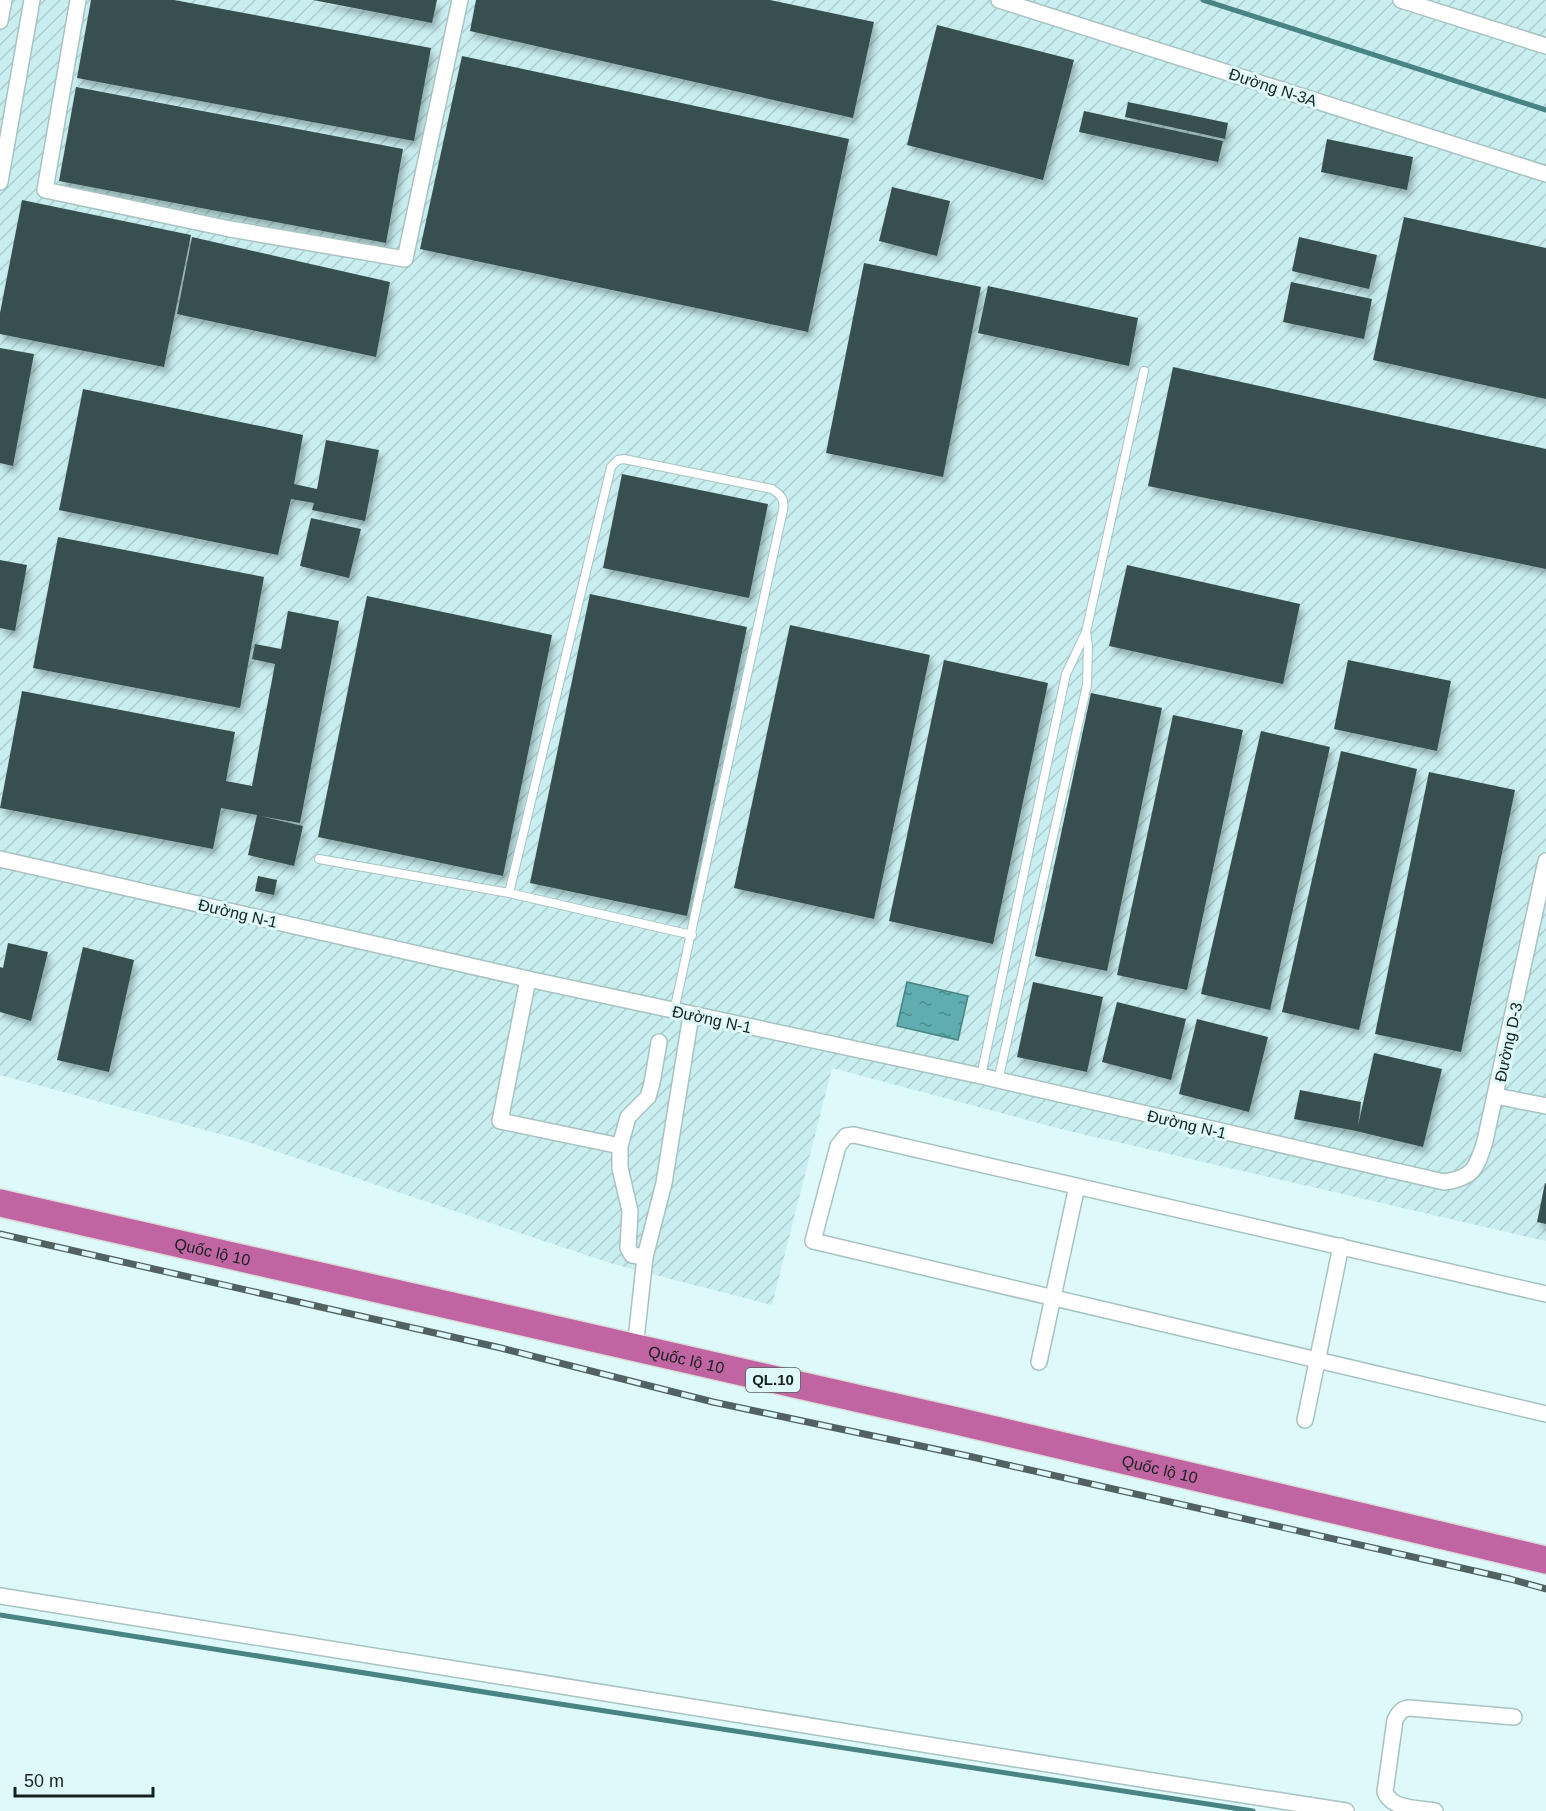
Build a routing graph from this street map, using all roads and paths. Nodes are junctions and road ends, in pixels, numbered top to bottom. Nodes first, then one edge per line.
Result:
1 (4, 0) edge
2 (32, 0) edge
3 (78, 0) edge
4 (460, 0) edge
5 (999, 0) edge
6 (1401, 0) edge
7 (0, 21) edge
8 (1546, 46) edge
9 (1546, 174) edge
10 (0, 183) edge
11 (1144, 371) dead end
12 (1086, 632) junction
13 (0, 859) edge
14 (319, 859) dead end
15 (1545, 871) edge
16 (509, 893) junction
17 (692, 935) junction
18 (528, 979) junction
19 (674, 1011) junction
20 (692, 1015) junction
21 (659, 1042) dead end
22 (981, 1077) junction
23 (998, 1081) junction
24 (1496, 1096) junction
25 (1546, 1106) edge
26 (620, 1146) junction
27 (1425, 1178) joint
28 (1077, 1186) junction
29 (0, 1203) edge
30 (1341, 1246) junction
31 (645, 1257) junction
32 (1546, 1294) edge
33 (1053, 1298) junction
34 (634, 1349) junction
35 (1317, 1360) junction
36 (1039, 1362) dead end
37 (1546, 1414) edge
38 (1305, 1420) dead end
39 (1546, 1560) edge
40 (0, 1596) edge
41 (1514, 1716) dead end
42 (1346, 1811) edge
43 (1435, 1811) edge

1 - 7 street
2 - 10 street
3 - 4 street
5 - 9 street, Đường N-3A
6 - 8 street
11 - 12 lane
12 - 22 lane
12 - 23 lane
13 - 18 street, Đường N-1
14 - 16 lane
15 - 24 street, Đường D-3
16 - 17 lane
16 - 17 lane
17 - 19 lane
18 - 19 street, Đường N-1
18 - 26 street
19 - 20 street, Đường N-1
20 - 22 street, Đường N-1
20 - 31 street
21 - 26 street
22 - 23 street, Đường N-1
23 - 27 street, Đường N-1
24 - 25 street
24 - 27 street, Đường D-3
26 - 31 street
28 - 30 street
28 - 33 street
28 - 33 street
29 - 34 highway, Quốc lộ 10 / QL.10
30 - 32 street
30 - 35 street
31 - 34 street
33 - 35 street
33 - 36 street
34 - 39 highway, Quốc lộ 10 / QL.10
35 - 37 street
35 - 38 street
40 - 42 street
41 - 43 street

